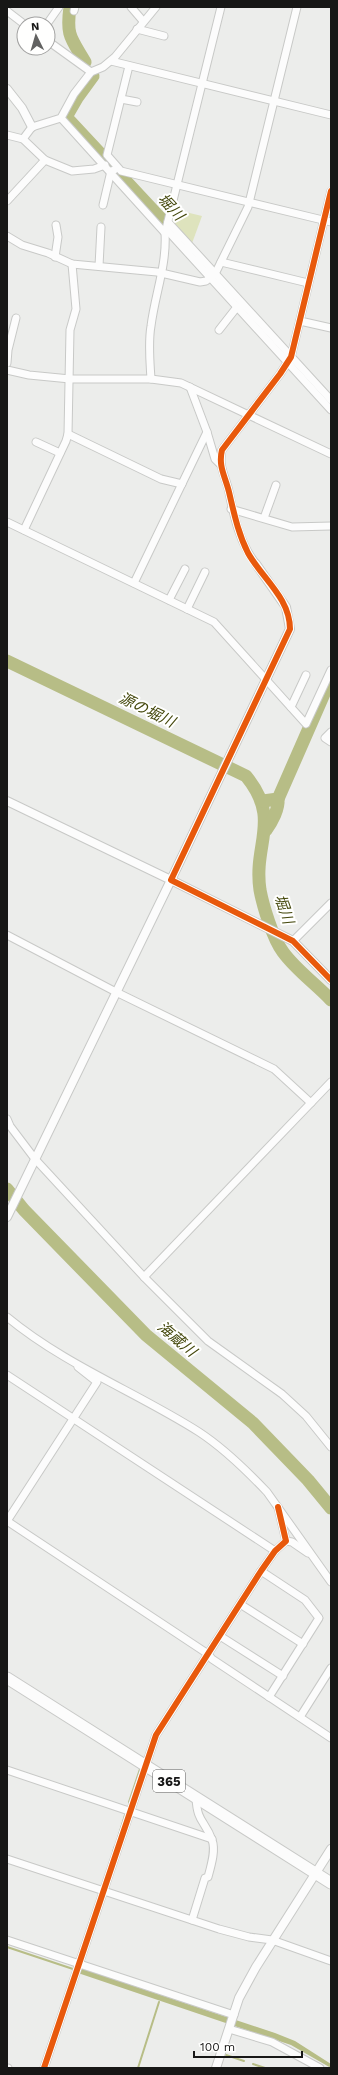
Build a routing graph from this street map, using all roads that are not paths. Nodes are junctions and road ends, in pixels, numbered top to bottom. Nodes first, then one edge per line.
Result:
1 (59, 7) edge
2 (131, 7) edge
3 (156, 7) edge
4 (221, 7) edge
5 (297, 7) edge
6 (7, 11) edge
7 (53, 16) edge
8 (16, 18) edge
9 (143, 21) junction
10 (137, 29) junction
11 (164, 36) dead end
12 (56, 48) edge
13 (111, 61) junction
14 (129, 66) junction
15 (91, 72) junction
16 (201, 83) junction
17 (7, 88) edge
18 (121, 98) junction
19 (274, 101) junction
20 (137, 102) dead end
21 (331, 115) edge
22 (61, 118) junction
23 (32, 127) junction
24 (7, 135) edge
25 (23, 138) junction
26 (45, 160) junction
27 (105, 165) junction
28 (119, 169) junction
29 (111, 171) junction
30 (177, 184) junction
31 (331, 191) edge
32 (7, 201) edge
33 (249, 202) junction
34 (103, 205) dead end
35 (327, 221) edge
36 (56, 225) dead end
37 (101, 227) dead end
38 (166, 227) junction
39 (7, 236) edge
40 (55, 257) junction
41 (221, 262) junction
42 (72, 264) junction
43 (99, 266) junction
44 (162, 273) junction
45 (213, 276) junction
46 (308, 283) junction
47 (237, 307) junction
48 (16, 318) dead end
49 (300, 321) junction
50 (331, 328) edge
51 (219, 330) dead end
52 (8, 350) edge
53 (289, 360) junction
54 (7, 363) edge
55 (7, 370) edge
56 (150, 378) junction
57 (70, 379) junction
58 (190, 386) junction
59 (330, 395) edge
60 (331, 410) edge
61 (249, 415) junction
62 (208, 432) junction
63 (68, 434) junction
64 (36, 442) dead end
65 (60, 453) junction
66 (331, 454) edge
67 (220, 464) junction
68 (182, 484) junction
69 (276, 485) dead end
70 (231, 509) junction
71 (264, 518) junction
72 (7, 522) edge
73 (331, 526) edge
74 (24, 530) junction
75 (256, 564) joint
76 (185, 569) dead end
77 (205, 572) dead end
78 (134, 583) junction
79 (169, 600) junction
80 (187, 609) junction
81 (331, 670) edge
82 (306, 675) dead end
83 (266, 679) junction
84 (291, 707) junction
85 (331, 732) edge
86 (331, 742) edge
87 (7, 801) edge
88 (171, 880) junction
89 (331, 903) edge
90 (7, 935) edge
91 (294, 942) junction
92 (331, 980) edge
93 (116, 992) junction
94 (331, 1082) edge
95 (311, 1103) junction
96 (7, 1119) edge
97 (35, 1159) junction
98 (7, 1217) edge
99 (144, 1277) junction
100 (7, 1317) edge
101 (64, 1355) junction
102 (7, 1375) edge
103 (73, 1418) junction
104 (331, 1447) edge
105 (278, 1507) junction
106 (7, 1521) edge
107 (286, 1541) junction
108 (275, 1551) junction
109 (312, 1554) junction
110 (261, 1571) junction
111 (331, 1582) edge
112 (240, 1604) junction
113 (220, 1636) junction
114 (303, 1644) junction
115 (208, 1654) junction
116 (331, 1668) edge
117 (282, 1676) junction
118 (7, 1678) edge
119 (269, 1697) junction
120 (300, 1717) junction
121 (331, 1738) edge
122 (145, 1765) junction
123 (7, 1770) edge
124 (196, 1797) junction
125 (129, 1813) junction
126 (212, 1840) junction
127 (331, 1849) edge
128 (7, 1859) edge
129 (315, 1873) junction
130 (331, 1884) edge
131 (104, 1891) junction
132 (192, 1920) junction
133 (7, 1940) edge
134 (272, 1940) junction
135 (331, 1962) edge
136 (80, 1965) junction
137 (232, 2021) junction
138 (44, 2068) edge
139 (216, 2068) edge
140 (320, 2068) edge

1 - 7 street
2 - 9 street
3 - 9 street
4 - 16 street
5 - 19 street
6 - 8 street
9 - 10 street
10 - 11 street
10 - 13 street
12 - 15 street
13 - 14 street
13 - 15 street
14 - 16 street
14 - 18 street
15 - 22 street
16 - 19 street
16 - 30 street
17 - 23 street
18 - 20 street
18 - 28 street
19 - 21 street
19 - 33 street
22 - 23 street
22 - 27 street
23 - 25 street
24 - 25 street
25 - 26 street
26 - 27 street
26 - 32 street
27 - 29 street
28 - 29 street
28 - 30 street
29 - 34 street
29 - 38 street
30 - 33 street
30 - 38 street
31 - 35 street
33 - 35 street
33 - 41 street
35 - 46 street
36 - 40 street
37 - 43 street
38 - 44 street
38 - 45 street
39 - 40 street
40 - 42 street
41 - 45 street
41 - 46 street
42 - 43 street
42 - 57 street
43 - 44 street
44 - 45 street
44 - 56 street
45 - 47 street
45 - 53 street
46 - 49 street
47 - 51 street
47 - 53 street
48 - 52 street
49 - 50 street
49 - 53 street
52 - 54 street
53 - 59 street
53 - 60 street
53 - 61 street
55 - 57 street
56 - 57 street
56 - 58 street
57 - 63 street
58 - 61 street
58 - 62 street
61 - 66 street
61 - 67 street
62 - 67 street
62 - 68 street
63 - 65 street
63 - 68 street
64 - 65 street
65 - 74 street
67 - 70 street
68 - 78 street
69 - 71 street
70 - 71 street
70 - 75 street
71 - 73 street
72 - 74 street
74 - 78 street
75 - 83 street
76 - 79 street
77 - 80 street
78 - 79 street
79 - 80 street
80 - 83 street
81 - 84 street
82 - 84 street
83 - 84 street
83 - 88 street
85 - 86 street
87 - 88 street
88 - 91 street
88 - 93 street
89 - 91 street
90 - 93 street
91 - 92 street
93 - 95 street
93 - 97 street
94 - 95 street
95 - 99 street
96 - 97 street
97 - 98 street
97 - 99 street
99 - 104 street
100 - 101 street
101 - 103 street
101 - 105 street
102 - 103 street
103 - 106 street
103 - 108 street
105 - 107 street
105 - 109 street
106 - 115 street
107 - 108 street
107 - 109 street
108 - 110 street
109 - 111 street
110 - 112 street
110 - 114 street
112 - 113 street
112 - 114 street
113 - 115 street
113 - 117 street
114 - 117 street
115 - 119 street
115 - 122 street
116 - 120 street
117 - 119 street
118 - 122 highway, 365
119 - 120 street
120 - 121 street
122 - 124 highway, 365
122 - 125 street
123 - 125 street
124 - 126 street
124 - 129 highway, 365
125 - 126 street
125 - 131 street
126 - 132 street
127 - 129 street
128 - 131 street
129 - 130 highway, 365
129 - 134 street
131 - 132 street
131 - 136 street
132 - 134 street
133 - 136 street
134 - 135 street
134 - 137 street
136 - 137 street
136 - 138 street
137 - 139 street
137 - 140 street

